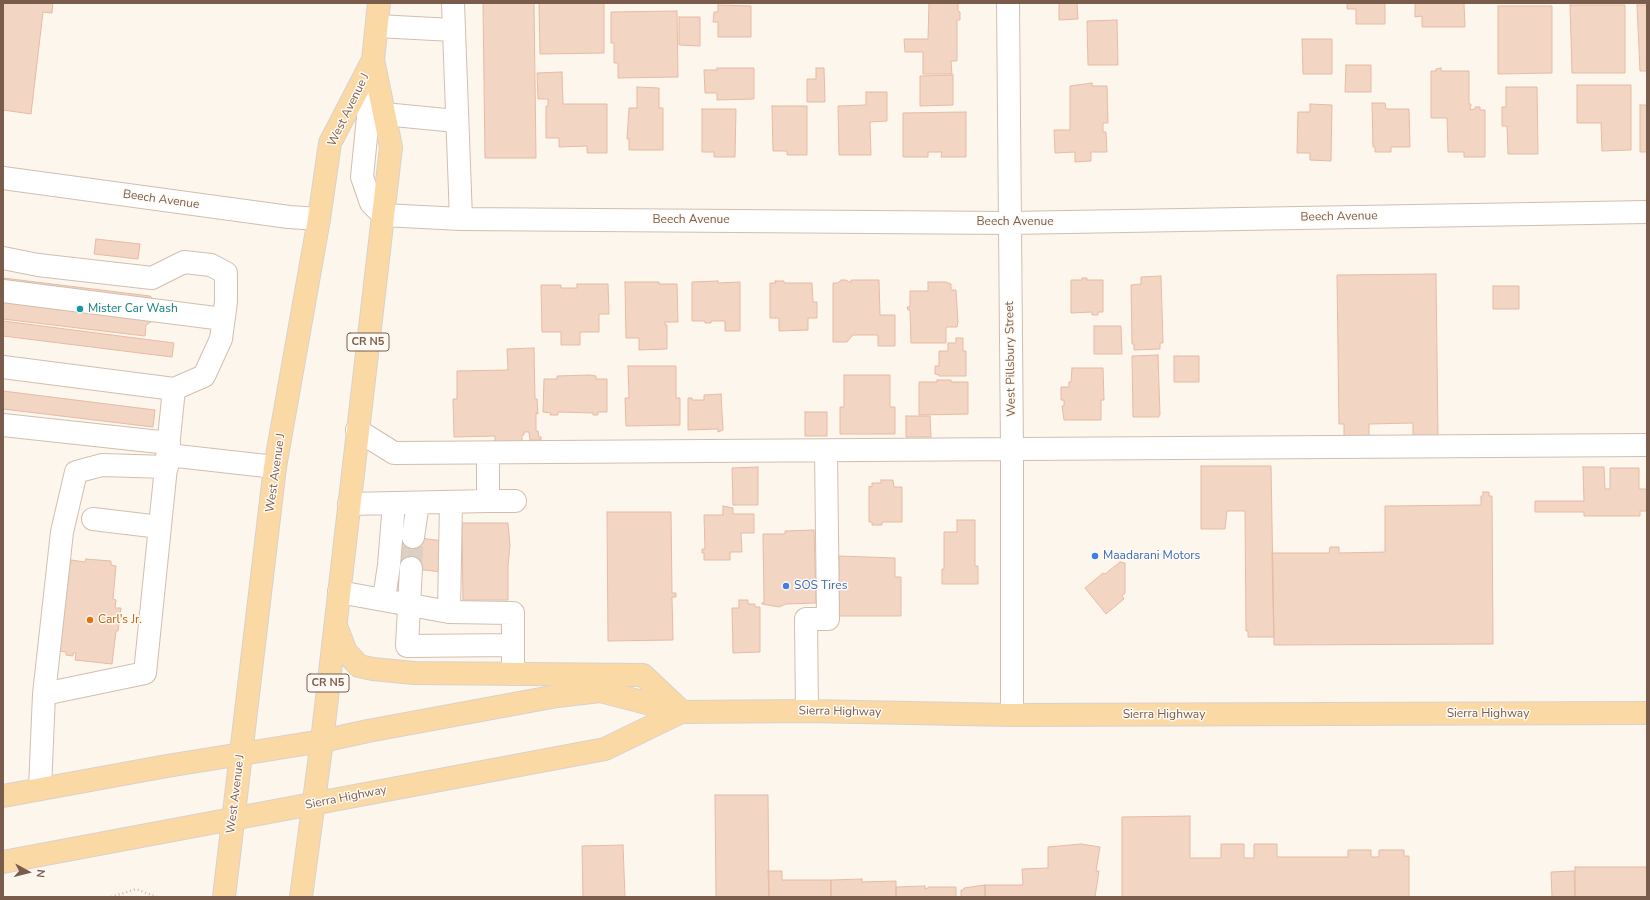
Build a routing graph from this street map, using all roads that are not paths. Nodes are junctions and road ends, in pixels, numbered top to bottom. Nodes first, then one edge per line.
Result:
1 (379, 3) edge
2 (453, 3) edge
3 (1008, 3) edge
4 (377, 26) junction
5 (454, 30) junction
6 (373, 60) junction
7 (384, 114) junction
8 (456, 121) junction
9 (3, 178) edge
10 (1647, 212) edge
11 (383, 215) junction
12 (319, 219) junction
13 (461, 219) junction
14 (1009, 223) junction
15 (3, 258) edge
16 (3, 291) edge
17 (224, 319) junction
18 (3, 367) edge
19 (174, 389) junction
20 (3, 425) edge
21 (358, 430) junction
22 (1647, 446) edge
23 (1012, 450) junction
24 (826, 451) junction
25 (488, 453) junction
26 (168, 455) junction
27 (276, 467) junction
28 (488, 501) junction
29 (515, 501) dead end
30 (451, 502) junction
31 (394, 503) junction
32 (418, 503) junction
33 (349, 504) junction
34 (93, 519) dead end
35 (160, 527) junction
36 (413, 537) tunnel mouth
37 (411, 568) tunnel mouth
38 (339, 592) junction
39 (384, 599) junction
40 (409, 604) junction
41 (449, 612) junction
42 (335, 625) junction
43 (513, 645) junction
44 (513, 674) junction
45 (44, 694) junction
46 (807, 711) junction
47 (682, 712) junction
48 (1647, 713) edge
49 (1012, 715) junction
50 (322, 741) junction
51 (241, 754) junction
52 (40, 789) junction
53 (3, 796) edge
54 (313, 805) junction
55 (233, 819) junction
56 (3, 862) edge
57 (224, 897) edge
58 (301, 897) edge

1 - 4 main road, West Avenue J / CR N5
2 - 5 street
3 - 14 street, West Pillsbury Street
4 - 5 street
4 - 6 main road, West Avenue J / CR N5
5 - 8 street
6 - 7 main road, West Avenue J / CR N5
6 - 11 street
6 - 12 main road, West Avenue J
7 - 8 street
7 - 11 main road, West Avenue J / CR N5
8 - 13 street
9 - 12 street, Beech Avenue
10 - 14 street, Beech Avenue
11 - 13 street, Beech Avenue
11 - 21 main road, West Avenue J / CR N5
12 - 27 main road, West Avenue J
13 - 14 street, Beech Avenue
14 - 23 street, West Pillsbury Street
15 - 17 street
16 - 17 street
17 - 19 street
18 - 19 street
19 - 26 street
20 - 26 street
21 - 25 street
21 - 33 main road, West Avenue J / CR N5
22 - 23 street
23 - 24 street
23 - 49 street, West Pillsbury Street
24 - 25 street
24 - 46 street
25 - 28 street
26 - 27 street
26 - 35 street
26 - 45 street
27 - 51 main road, West Avenue J
28 - 29 street
28 - 30 street
30 - 32 street
30 - 41 street
31 - 32 street
31 - 33 street
31 - 39 street
32 - 36 street
33 - 38 main road, West Avenue J / CR N5
34 - 35 street
35 - 45 street
37 - 40 street
38 - 39 street
38 - 42 main road, West Avenue J / CR N5
39 - 40 street
40 - 41 street
40 - 43 street
41 - 43 street
42 - 44 main road
42 - 50 main road, West Avenue J / CR N5
43 - 44 street
44 - 47 main road
45 - 52 street
46 - 47 main road, Sierra Highway
46 - 49 main road, Sierra Highway
47 - 50 main road, Sierra Highway
47 - 54 main road, Sierra Highway
48 - 49 main road, Sierra Highway
50 - 51 main road, Sierra Highway
50 - 54 main road, West Avenue J / CR N5
51 - 52 main road, Sierra Highway
51 - 55 main road, West Avenue J
52 - 53 main road, Sierra Highway
54 - 55 main road, Sierra Highway
54 - 58 main road, West Avenue J / CR N5
55 - 56 main road, Sierra Highway
55 - 57 main road, West Avenue J

